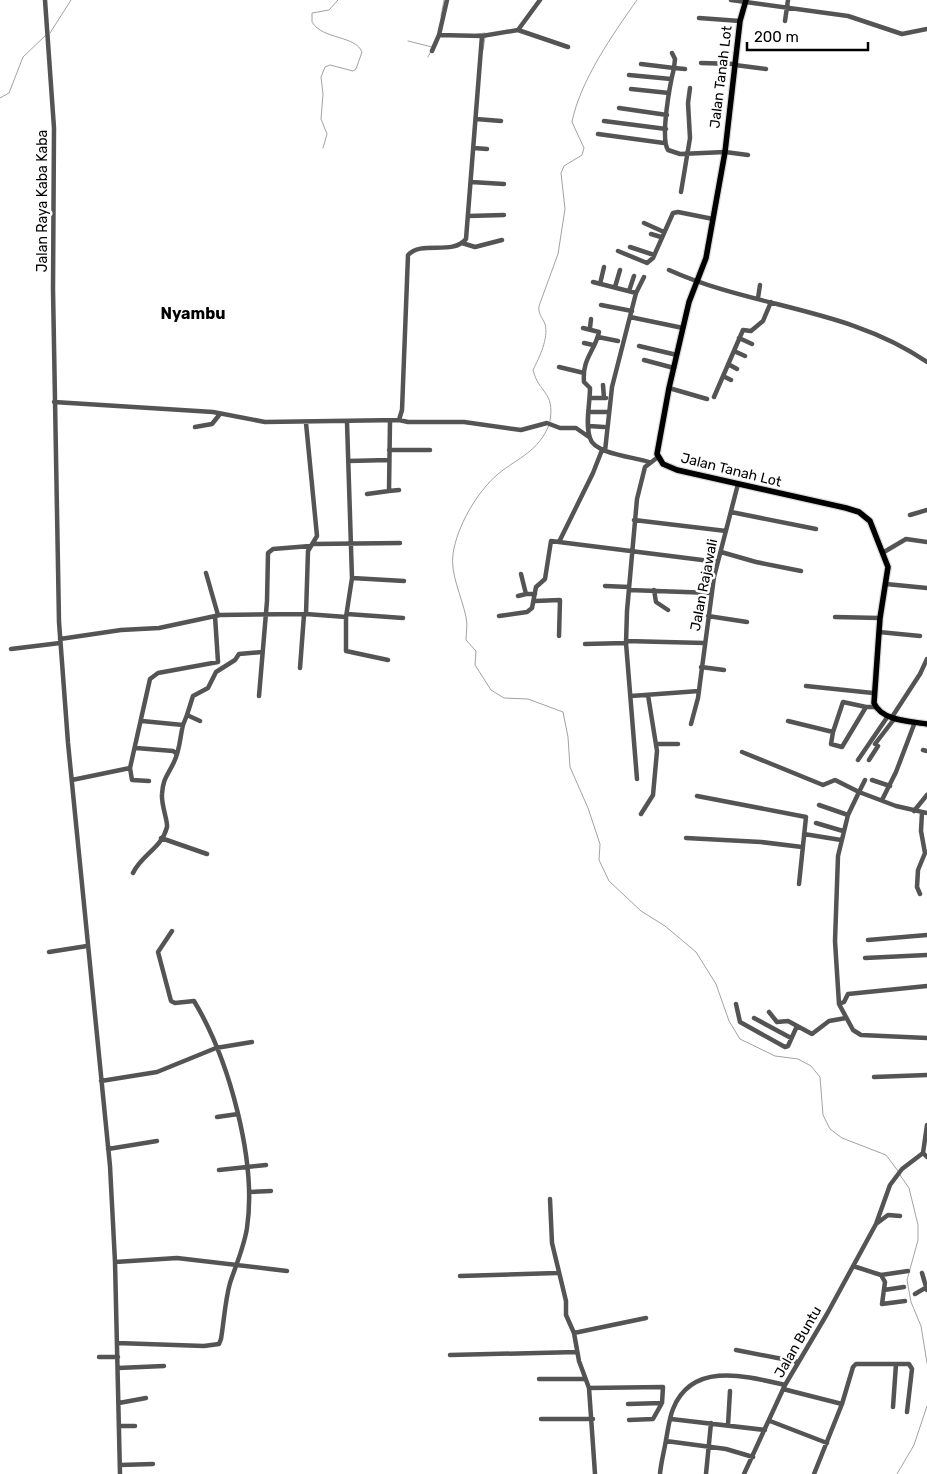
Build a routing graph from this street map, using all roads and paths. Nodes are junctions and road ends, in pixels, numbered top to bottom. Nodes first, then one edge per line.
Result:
1 (45, 0) edge
2 (447, 0) edge
3 (540, 0) edge
4 (731, 0) edge
5 (788, 0) edge
6 (746, 1) edge
7 (786, 6) junction
8 (699, 18) dead end
9 (740, 21) junction
10 (785, 21) dead end
11 (927, 29) edge
12 (518, 30) junction
13 (440, 34) junction
14 (484, 35) junction
15 (568, 46) dead end
16 (432, 51) dead end
17 (672, 54) dead end
18 (702, 63) dead end
19 (641, 64) dead end
20 (735, 64) junction
21 (674, 68) junction
22 (685, 69) dead end
23 (766, 69) dead end
24 (629, 75) dead end
25 (671, 79) junction
26 (690, 88) dead end
27 (631, 89) dead end
28 (668, 93) junction
29 (619, 108) dead end
30 (667, 114) junction
31 (476, 119) junction
32 (501, 121) dead end
33 (604, 121) dead end
34 (666, 129) junction
35 (598, 134) dead end
36 (664, 143) junction
37 (474, 148) junction
38 (487, 149) dead end
39 (688, 152) junction
40 (725, 152) junction
41 (748, 155) dead end
42 (471, 182) junction
43 (504, 184) dead end
44 (681, 192) dead end
45 (504, 215) dead end
46 (468, 216) junction
47 (713, 219) junction
48 (644, 224) dead end
49 (664, 232) junction
50 (651, 234) dead end
51 (661, 237) junction
52 (502, 240) dead end
53 (462, 243) junction
54 (630, 247) dead end
55 (618, 251) dead end
56 (654, 255) junction
57 (604, 267) dead end
58 (620, 270) dead end
59 (669, 270) dead end
60 (634, 276) dead end
61 (644, 277) dead end
62 (593, 282) dead end
63 (696, 282) junction
64 (600, 284) junction
65 (760, 285) dead end
66 (615, 287) junction
67 (629, 291) junction
68 (636, 292) junction
69 (758, 298) junction
70 (771, 302) junction
71 (601, 305) dead end
72 (632, 311) junction
73 (630, 317) junction
74 (591, 319) dead end
75 (583, 328) dead end
76 (590, 328) junction
77 (683, 328) junction
78 (598, 337) junction
79 (739, 338) junction
80 (618, 341) dead end
81 (584, 343) dead end
82 (752, 344) dead end
83 (593, 345) junction
84 (639, 346) dead end
85 (734, 350) junction
86 (677, 356) junction
87 (745, 356) dead end
88 (644, 360) dead end
89 (927, 362) edge
90 (728, 364) junction
91 (559, 367) dead end
92 (674, 368) junction
93 (737, 369) dead end
94 (584, 373) junction
95 (723, 376) junction
96 (731, 380) dead end
97 (603, 385) dead end
98 (669, 388) junction
99 (714, 397) dead end
100 (590, 398) junction
101 (707, 399) dead end
102 (54, 402) junction
103 (590, 412) junction
104 (607, 412) dead end
105 (220, 414) junction
106 (399, 420) junction
107 (390, 421) junction
108 (347, 422) junction
109 (306, 423) junction
110 (589, 426) junction
111 (195, 427) dead end
112 (604, 427) dead end
113 (589, 437) junction
114 (389, 450) junction
115 (430, 450) dead end
116 (604, 450) junction
117 (658, 457) junction
118 (389, 460) junction
119 (348, 462) junction
120 (649, 462) junction
121 (738, 484) junction
122 (399, 490) dead end
123 (389, 491) junction
124 (368, 494) dead end
125 (927, 510) edge
126 (731, 512) junction
127 (910, 515) dead end
128 (634, 520) junction
129 (816, 529) dead end
130 (726, 530) junction
131 (559, 542) junction
132 (927, 542) edge
133 (400, 543) dead end
134 (351, 544) junction
135 (311, 545) junction
136 (632, 550) junction
137 (721, 552) junction
138 (884, 552) junction
139 (718, 562) junction
140 (801, 570) dead end
141 (206, 573) dead end
142 (521, 574) dead end
143 (352, 578) junction
144 (404, 581) dead end
145 (886, 584) junction
146 (605, 586) dead end
147 (927, 588) edge
148 (629, 589) junction
149 (654, 590) junction
150 (712, 593) junction
151 (526, 594) junction
152 (535, 594) junction
153 (518, 596) dead end
154 (535, 601) junction
155 (668, 610) dead end
156 (266, 614) junction
157 (305, 614) junction
158 (217, 615) junction
159 (347, 616) junction
160 (499, 616) dead end
161 (708, 616) junction
162 (835, 616) dead end
163 (403, 618) dead end
164 (880, 618) junction
165 (747, 622) dead end
166 (879, 632) junction
167 (559, 636) dead end
168 (920, 636) dead end
169 (60, 641) junction
170 (626, 642) junction
171 (704, 642) junction
172 (585, 644) dead end
173 (11, 649) dead end
174 (262, 652) junction
175 (927, 659) edge
176 (388, 660) dead end
177 (701, 667) junction
178 (300, 668) dead end
179 (724, 670) dead end
180 (806, 686) dead end
181 (698, 691) junction
182 (874, 692) junction
183 (648, 695) junction
184 (259, 696) dead end
185 (631, 696) junction
186 (866, 707) junction
187 (876, 707) junction
188 (187, 715) junction
189 (892, 717) junction
190 (142, 721) junction
191 (200, 721) dead end
192 (788, 721) dead end
193 (915, 722) junction
194 (183, 724) junction
195 (691, 724) dead end
196 (927, 724) edge
197 (833, 732) junction
198 (657, 744) junction
199 (678, 744) dead end
200 (136, 748) junction
201 (742, 752) dead end
202 (177, 754) junction
203 (858, 760) dead end
204 (869, 760) dead end
205 (130, 768) junction
206 (636, 779) dead end
207 (72, 780) junction
208 (866, 780) dead end
209 (872, 780) dead end
210 (149, 781) dead end
211 (890, 786) junction
212 (859, 792) junction
213 (927, 795) edge
214 (698, 796) dead end
215 (882, 800) junction
216 (819, 805) dead end
217 (914, 811) junction
218 (925, 812) edge
219 (641, 814) dead end
220 (848, 815) junction
221 (816, 823) dead end
222 (844, 831) junction
223 (804, 834) junction
224 (161, 838) junction
225 (686, 838) dead end
226 (841, 840) junction
227 (802, 847) junction
228 (206, 854) dead end
229 (133, 873) dead end
230 (799, 884) dead end
231 (920, 894) dead end
232 (172, 931) dead end
233 (927, 935) edge
234 (868, 940) dead end
235 (87, 946) junction
236 (48, 952) dead end
237 (927, 955) edge
238 (865, 958) dead end
239 (927, 986) edge
240 (736, 1004) dead end
241 (839, 1004) junction
242 (769, 1012) dead end
243 (754, 1018) dead end
244 (846, 1018) junction
245 (797, 1026) junction
246 (791, 1038) junction
247 (927, 1038) edge
248 (252, 1042) dead end
249 (216, 1048) junction
250 (927, 1075) edge
251 (874, 1077) dead end
252 (101, 1081) junction
253 (238, 1114) junction
254 (217, 1117) dead end
255 (927, 1125) edge
256 (157, 1141) dead end
257 (108, 1149) junction
258 (923, 1153) junction
259 (927, 1158) edge
260 (266, 1165) dead end
261 (246, 1167) junction
262 (219, 1170) dead end
263 (271, 1191) dead end
264 (248, 1192) junction
265 (550, 1199) dead end
266 (900, 1216) dead end
267 (876, 1224) junction
268 (115, 1262) junction
269 (236, 1266) junction
270 (853, 1266) junction
271 (287, 1271) dead end
272 (908, 1271) dead end
273 (922, 1272) dead end
274 (558, 1273) junction
275 (881, 1275) junction
276 (460, 1276) dead end
277 (904, 1287) dead end
278 (927, 1288) edge
279 (884, 1290) junction
280 (915, 1294) dead end
281 (905, 1301) dead end
282 (646, 1318) dead end
283 (574, 1333) junction
284 (117, 1343) junction
285 (736, 1350) dead end
286 (577, 1352) junction
287 (450, 1355) dead end
288 (118, 1356) junction
289 (99, 1357) dead end
290 (798, 1362) junction
291 (896, 1364) junction
292 (164, 1366) dead end
293 (118, 1368) junction
294 (539, 1379) dead end
295 (585, 1379) junction
296 (784, 1387) junction
297 (589, 1388) junction
298 (730, 1392) dead end
299 (146, 1398) dead end
300 (119, 1403) junction
301 (662, 1403) junction
302 (628, 1404) dead end
303 (842, 1404) junction
304 (893, 1407) dead end
305 (907, 1412) dead end
306 (541, 1419) dead end
307 (593, 1419) junction
308 (671, 1419) junction
309 (629, 1420) dead end
310 (770, 1421) junction
311 (711, 1423) junction
312 (728, 1425) junction
313 (120, 1426) junction
314 (135, 1426) dead end
315 (765, 1430) junction
316 (666, 1441) junction
317 (827, 1443) junction
318 (710, 1447) junction
319 (753, 1457) junction
320 (153, 1464) dead end
321 (120, 1465) junction
322 (120, 1474) edge
323 (595, 1474) edge
324 (660, 1474) edge
325 (706, 1474) edge
326 (744, 1474) edge
327 (814, 1474) edge

1 - 102 street, Jalan Raya Kaba Kaba
2 - 13 street
3 - 12 street
4 - 6 street
5 - 7 street
6 - 7 street
6 - 9 main road, Jalan Tanah Lot
7 - 10 street
7 - 11 street
8 - 9 street
9 - 20 main road, Jalan Tanah Lot
12 - 14 street
12 - 15 street
13 - 14 street
13 - 16 street
14 - 31 street
17 - 21 street
18 - 20 street
19 - 21 street
20 - 23 street
20 - 40 main road, Jalan Tanah Lot
21 - 22 street
21 - 25 street
24 - 25 street
25 - 28 street
26 - 39 street
27 - 28 street
28 - 30 street
29 - 30 street
30 - 34 street
31 - 32 street
31 - 37 street
33 - 34 street
34 - 36 street
35 - 36 street
36 - 39 street
37 - 38 street
37 - 42 street
39 - 40 street
39 - 44 street
40 - 41 street
40 - 47 main road, Jalan Tanah Lot
42 - 43 street
42 - 46 street
45 - 46 street
46 - 53 street
47 - 49 street
47 - 63 main road, Jalan Tanah Lot
48 - 49 street
49 - 51 street
50 - 51 street
51 - 56 street
52 - 53 street
53 - 106 street
54 - 56 street
55 - 56 street
57 - 64 street
58 - 66 street
59 - 63 street
60 - 67 street
61 - 68 street
62 - 64 street
63 - 69 street
63 - 77 main road, Jalan Tanah Lot
64 - 66 street
65 - 69 street
66 - 67 street
67 - 68 street
68 - 72 street
69 - 70 street
70 - 79 street
70 - 89 street
71 - 72 street
72 - 73 street
73 - 77 street
73 - 116 street
74 - 76 street
75 - 76 street
76 - 78 street
77 - 86 main road, Jalan Tanah Lot
78 - 80 street
78 - 83 street
79 - 82 street
79 - 85 street
81 - 83 street
83 - 94 street
84 - 86 street
85 - 87 street
85 - 90 street
86 - 92 main road, Jalan Tanah Lot
88 - 92 street
90 - 93 street
90 - 95 street
91 - 94 street
92 - 98 main road, Jalan Tanah Lot
94 - 100 street
95 - 96 street
95 - 99 street
97 - 100 street
98 - 101 street
98 - 117 main road, Jalan Tanah Lot
100 - 103 street
102 - 105 street
102 - 169 street, Jalan Raya Kaba Kaba
103 - 104 street
103 - 110 street
105 - 109 street
105 - 111 street
106 - 107 street
106 - 113 street
107 - 108 street
107 - 114 street
108 - 109 street
108 - 119 street
109 - 135 street
110 - 112 street
110 - 113 street
113 - 116 street
114 - 115 street
114 - 118 street
116 - 120 street
116 - 131 street
117 - 120 street
117 - 121 main road, Jalan Tanah Lot
118 - 119 street
118 - 123 street
119 - 134 street
120 - 128 street
121 - 126 street, Jalan Rajawali
121 - 138 main road, Jalan Tanah Lot
122 - 123 street
123 - 124 street
125 - 127 street
126 - 129 street
126 - 130 street, Jalan Rajawali
128 - 130 street
128 - 136 street
130 - 137 street, Jalan Rajawali
131 - 136 street
131 - 152 street
132 - 138 street
133 - 134 street
134 - 135 street
134 - 143 street
135 - 156 street
135 - 157 street
136 - 139 street
136 - 148 street
137 - 139 street, Jalan Rajawali
137 - 140 street
138 - 145 main road, Jalan Tanah Lot
139 - 150 street, Jalan Rajawali
141 - 158 street
142 - 151 street
143 - 144 street
143 - 159 street
145 - 147 street
145 - 164 main road, Jalan Tanah Lot
146 - 148 street
148 - 149 street
148 - 170 street
149 - 150 street
149 - 155 street
150 - 161 street, Jalan Rajawali
151 - 152 street
151 - 153 street
152 - 154 street
154 - 160 street
154 - 167 street
156 - 157 street
156 - 158 street
156 - 174 street
157 - 159 street
157 - 178 street
158 - 169 street
158 - 190 street
159 - 163 street
159 - 176 street
161 - 165 street
161 - 171 street, Jalan Rajawali
162 - 164 street
164 - 166 main road, Jalan Tanah Lot
166 - 168 street
166 - 182 main road, Jalan Tanah Lot
169 - 173 street
169 - 207 street, Jalan Raya Kaba Kaba
170 - 171 street
170 - 172 street
170 - 185 street
171 - 177 street, Jalan Rajawali
174 - 184 street
174 - 188 street
175 - 189 street
177 - 179 street
177 - 181 street, Jalan Rajawali
180 - 182 street
181 - 183 street
181 - 195 street, Jalan Rajawali
182 - 187 main road, Jalan Tanah Lot
183 - 185 street
183 - 198 street
185 - 206 street
186 - 187 street
186 - 197 street
186 - 197 street
187 - 189 main road
188 - 191 street
188 - 194 street
189 - 193 main road
189 - 203 street
189 - 204 street
190 - 194 street
190 - 200 street
192 - 197 street
193 - 196 main road
193 - 211 street
194 - 202 street
198 - 199 street
198 - 219 street
200 - 202 street
200 - 205 street
201 - 212 street
202 - 224 street
205 - 207 street
205 - 210 street
207 - 235 street, Jalan Raya Kaba Kaba
208 - 212 street
209 - 211 street
211 - 215 street
212 - 215 street
212 - 220 street
213 - 217 street
214 - 223 street
215 - 217 street
216 - 220 street
217 - 218 street
218 - 231 street
220 - 222 street
221 - 222 street
222 - 226 street
223 - 226 street
223 - 227 street
224 - 228 street
224 - 229 street
225 - 227 street
226 - 241 street
227 - 230 street
232 - 249 street
233 - 234 street
235 - 236 street
235 - 252 street, Jalan Raya Kaba Kaba
237 - 238 street
239 - 241 street
240 - 246 street
241 - 244 street
242 - 245 street
243 - 246 street
244 - 245 street
244 - 247 street
245 - 246 street
248 - 249 street
249 - 252 street
249 - 253 street
250 - 251 street
252 - 257 street, Jalan Raya Kaba Kaba
253 - 254 street
253 - 261 street
255 - 258 street
256 - 257 street
257 - 268 street, Jalan Raya Kaba Kaba
258 - 259 street
258 - 267 street, Jalan Buntu
260 - 261 street
261 - 262 street
261 - 264 street
263 - 264 street
264 - 269 street
265 - 274 street
266 - 267 street
267 - 270 street, Jalan Buntu
268 - 269 street
268 - 284 street, Jalan Raya Kaba Kaba
269 - 271 street
269 - 284 street
270 - 275 street
270 - 290 street, Jalan Buntu
272 - 275 street
273 - 278 street
274 - 276 street
274 - 283 street
275 - 279 street
277 - 279 street
278 - 280 street
279 - 281 street
282 - 283 street
283 - 286 street
284 - 288 street, Jalan Raya Kaba Kaba
285 - 290 street
286 - 287 street
286 - 295 street
288 - 289 street
288 - 293 street, Jalan Raya Kaba Kaba
290 - 296 street, Jalan Buntu
291 - 303 street
291 - 304 street
291 - 305 street
292 - 293 street
293 - 300 street, Jalan Raya Kaba Kaba
294 - 295 street
295 - 297 street
296 - 303 street
296 - 308 street
296 - 310 street, Jalan Buntu
297 - 301 street
297 - 307 street
298 - 312 street
299 - 300 street
300 - 313 street, Jalan Raya Kaba Kaba
301 - 302 street
301 - 309 street
303 - 317 street
306 - 307 street
307 - 323 street
308 - 311 street
308 - 316 street
310 - 315 street, Jalan Buntu
310 - 317 street
311 - 312 street
311 - 318 street
312 - 315 street
313 - 314 street
313 - 321 street, Jalan Raya Kaba Kaba
315 - 319 street, Jalan Buntu
316 - 318 street
316 - 324 street
317 - 327 street
318 - 319 street
318 - 325 street
319 - 326 street, Jalan Buntu
320 - 321 street
321 - 322 street, Jalan Raya Kaba Kaba

